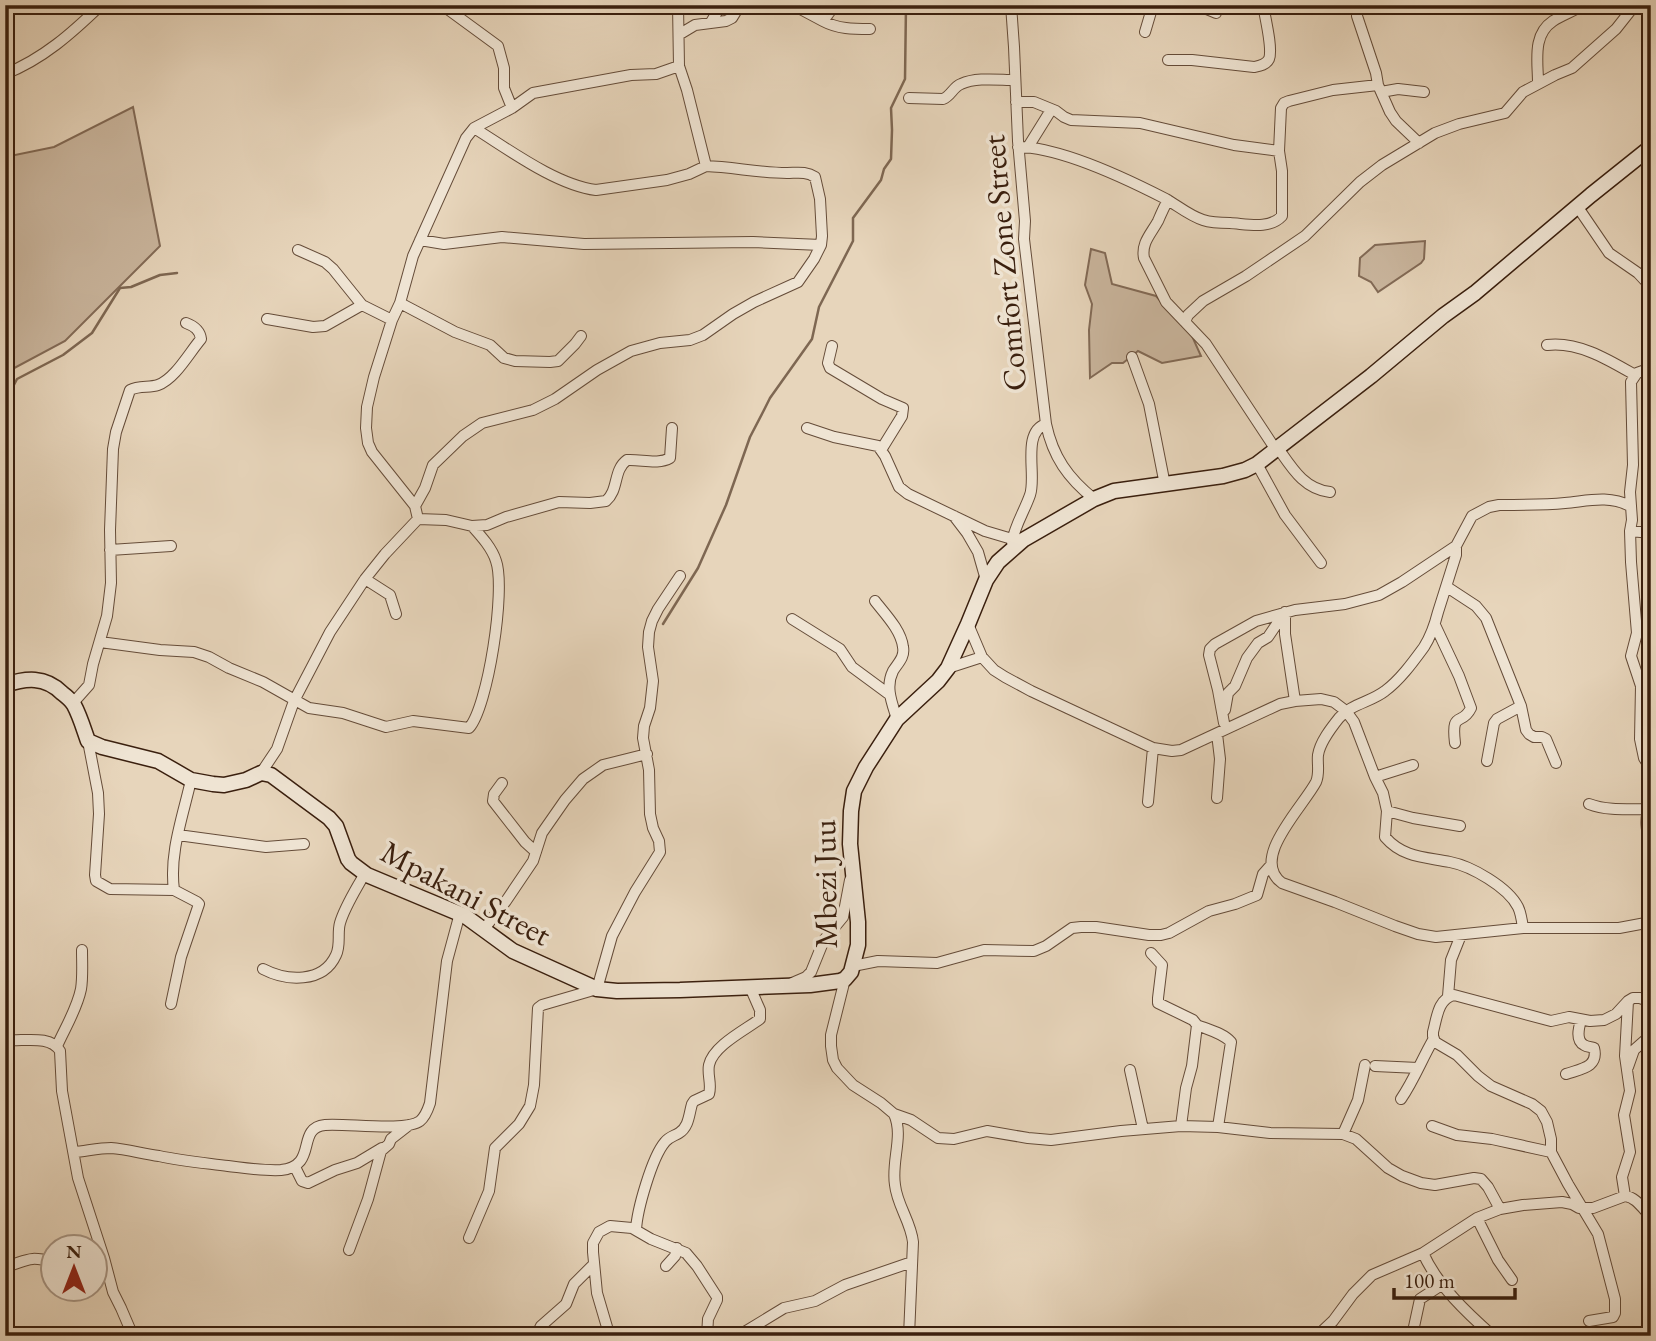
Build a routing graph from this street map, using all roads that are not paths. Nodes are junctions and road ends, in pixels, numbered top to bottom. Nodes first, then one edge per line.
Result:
1 (101, 5) edge
2 (442, 5) edge
3 (678, 5) edge
4 (718, 5) edge
5 (740, 5) edge
6 (793, 5) edge
7 (835, 5) edge
8 (1010, 5) edge
9 (1153, 5) edge
10 (1196, 5) edge
11 (1263, 5) edge
12 (1583, 5) edge
13 (1635, 5) edge
14 (1216, 13) dead end
15 (1357, 16) dead end
16 (823, 20) junction
17 (711, 22) junction
18 (870, 29) dead end
19 (1145, 32) dead end
20 (680, 34) junction
21 (1168, 60) dead end
22 (679, 66) junction
23 (5, 74) edge
24 (1015, 80) junction
25 (1538, 83) junction
26 (1379, 88) junction
27 (1424, 92) dead end
28 (909, 98) dead end
29 (1016, 102) junction
30 (512, 108) junction
31 (1051, 110) junction
32 (474, 128) junction
33 (1419, 143) junction
34 (1023, 147) junction
35 (1651, 147) edge
36 (1279, 151) junction
37 (706, 166) junction
38 (1167, 200) junction
39 (1577, 206) junction
40 (420, 240) junction
41 (821, 245) junction
42 (298, 250) dead end
43 (1651, 287) edge
44 (400, 303) junction
45 (362, 305) junction
46 (267, 319) dead end
47 (392, 320) junction
48 (1185, 322) junction
49 (186, 323) dead end
50 (581, 336) dead end
51 (1546, 345) dead end
52 (832, 346) dead end
53 (1132, 357) dead end
54 (1651, 368) edge
55 (1635, 375) junction
56 (1046, 424) junction
57 (673, 428) dead end
58 (807, 428) dead end
59 (1277, 449) junction
60 (881, 450) junction
61 (1256, 464) junction
62 (1165, 485) junction
63 (1330, 492) dead end
64 (1094, 499) junction
65 (1630, 506) junction
66 (951, 513) junction
67 (417, 514) junction
68 (472, 526) junction
69 (1630, 531) junction
70 (1651, 533) edge
71 (1012, 544) junction
72 (171, 546) dead end
73 (1456, 546) junction
74 (110, 550) junction
75 (1321, 563) dead end
76 (680, 576) dead end
77 (365, 579) junction
78 (986, 580) junction
79 (1447, 587) junction
80 (875, 601) dead end
81 (1285, 612) junction
82 (396, 614) dead end
83 (792, 620) dead end
84 (968, 624) junction
85 (1435, 625) junction
86 (100, 642) junction
87 (982, 657) junction
88 (948, 668) junction
89 (5, 685) edge
90 (890, 695) junction
91 (294, 701) junction
92 (1295, 701) junction
93 (73, 704) junction
94 (1521, 706) junction
95 (1346, 711) junction
96 (897, 719) junction
97 (1228, 725) junction
98 (1217, 734) junction
99 (88, 741) junction
100 (1455, 743) dead end
101 (1153, 748) junction
102 (647, 754) junction
103 (1488, 761) dead end
104 (1556, 762) dead end
105 (1413, 765) dead end
106 (1651, 769) edge
107 (261, 772) junction
108 (1375, 777) junction
109 (191, 780) junction
110 (502, 783) dead end
111 (1217, 798) dead end
112 (1149, 802) dead end
113 (1589, 804) dead end
114 (1649, 807) edge
115 (1387, 811) junction
116 (1460, 826) dead end
117 (178, 835) junction
118 (304, 844) dead end
119 (1651, 850) edge
120 (536, 852) junction
121 (1271, 865) junction
122 (853, 870) junction
123 (365, 873) junction
124 (174, 890) junction
125 (460, 913) junction
126 (1651, 922) edge
127 (1523, 928) junction
128 (484, 929) junction
129 (1461, 934) junction
130 (82, 950) dead end
131 (1151, 953) dead end
132 (263, 969) dead end
133 (849, 972) junction
134 (785, 986) junction
135 (750, 987) junction
136 (597, 989) junction
137 (1448, 996) junction
138 (1628, 1001) junction
139 (1651, 1002) edge
140 (171, 1004) dead end
141 (1581, 1020) junction
142 (1197, 1025) junction
143 (1651, 1035) edge
144 (5, 1040) edge
145 (1433, 1040) junction
146 (57, 1046) junction
147 (1418, 1068) junction
148 (1130, 1070) dead end
149 (1626, 1072) junction
150 (1566, 1074) dead end
151 (1401, 1099) dead end
152 (894, 1114) junction
153 (409, 1125) junction
154 (1181, 1126) junction
155 (1432, 1126) dead end
156 (1219, 1127) junction
157 (1143, 1129) junction
158 (1343, 1134) junction
159 (389, 1144) junction
160 (74, 1152) junction
161 (1551, 1152) junction
162 (295, 1167) junction
163 (1625, 1196) junction
164 (1500, 1209) junction
165 (1583, 1209) junction
166 (1651, 1217) edge
167 (1477, 1218) junction
168 (636, 1230) junction
169 (92, 1232) edge
170 (469, 1238) dead end
171 (677, 1248) junction
172 (349, 1250) dead end
173 (1423, 1253) junction
174 (38, 1258) edge
175 (912, 1262) junction
176 (594, 1264) junction
177 (666, 1266) dead end
178 (5, 1267) edge
179 (108, 1280) edge
180 (1512, 1280) dead end
181 (1443, 1284) junction
182 (1589, 1321) dead end
183 (607, 1327) dead end
184 (1638, 1332) dead end
185 (1651, 1334) edge
186 (133, 1336) edge
187 (536, 1336) edge
188 (707, 1336) edge
189 (738, 1336) edge
190 (909, 1336) edge
191 (1317, 1336) edge
192 (1412, 1336) edge
193 (1493, 1336) edge

1 - 23 street
2 - 30 street
3 - 20 street
4 - 17 street
5 - 17 street
6 - 16 street
7 - 16 street
8 - 24 street, Comfort Zone Street
9 - 19 street
10 - 14 street
11 - 21 street
12 - 25 street
13 - 25 street
15 - 26 street
16 - 18 street
17 - 20 street
20 - 22 street
22 - 30 street
22 - 37 street
24 - 28 street
24 - 29 street, Comfort Zone Street
25 - 33 street
26 - 27 street
26 - 33 street
26 - 36 street
29 - 31 street
29 - 34 street, Comfort Zone Street
30 - 32 street
31 - 34 street
31 - 36 street
32 - 37 street
32 - 40 street
33 - 48 street
34 - 38 street
34 - 56 street, Comfort Zone Street
35 - 39 street, Mbezi Juu
36 - 38 street
37 - 41 street
38 - 48 street
39 - 43 street
39 - 59 street, Mbezi Juu
40 - 41 street
40 - 44 street
41 - 67 street
42 - 45 street
44 - 47 street
44 - 50 street
45 - 46 street
45 - 47 street
47 - 67 street
48 - 59 street
49 - 74 street
51 - 55 street
52 - 60 street
53 - 62 street
54 - 55 street
55 - 65 street
56 - 64 street, Comfort Zone Street
56 - 71 street
57 - 68 street
58 - 60 street
59 - 61 street, Mbezi Juu
59 - 63 street
60 - 66 street
61 - 62 street, Mbezi Juu
61 - 75 street
62 - 64 street, Mbezi Juu
64 - 71 street, Mbezi Juu
65 - 69 street
65 - 73 street
66 - 71 street
66 - 78 street
67 - 68 street
67 - 77 street
68 - 91 street
69 - 70 street
69 - 106 street
71 - 78 street, Mbezi Juu
72 - 74 street
73 - 79 street
73 - 81 street
74 - 86 street
76 - 102 street
77 - 82 street
77 - 91 street
78 - 84 street, Mbezi Juu
79 - 85 street
79 - 94 street
80 - 90 street
81 - 92 street
81 - 97 street
81 - 97 street
83 - 90 street
84 - 87 street
84 - 88 street, Mbezi Juu
85 - 95 street
85 - 100 street
86 - 91 street
86 - 93 street
87 - 88 street
87 - 101 street
88 - 96 street, Mbezi Juu
89 - 93 street
90 - 96 street
91 - 107 street
92 - 95 street
92 - 97 street
93 - 99 street
94 - 103 street
94 - 104 street
95 - 108 street
95 - 121 street
96 - 122 street, Mbezi Juu
97 - 98 street
98 - 101 street
98 - 111 street
99 - 109 street
99 - 124 street
101 - 112 street
102 - 120 street
102 - 136 street
105 - 108 street
107 - 109 street
107 - 123 street, Mpakani Street
108 - 115 street
109 - 117 street
110 - 120 street
113 - 114 street
114 - 119 street
115 - 116 street
115 - 127 street
117 - 118 street
117 - 124 street
120 - 128 street
121 - 129 street
121 - 133 street
122 - 133 street, Mbezi Juu
122 - 134 street
123 - 125 street, Mpakani Street
123 - 132 street
124 - 140 street
125 - 128 street, Mpakani Street
125 - 153 street
126 - 127 street
127 - 129 street
128 - 136 street, Mpakani Street
129 - 137 street
130 - 146 street
131 - 142 street
133 - 134 street, Mpakani Street
133 - 152 street
134 - 135 street, Mpakani Street
135 - 136 street, Mpakani Street
135 - 168 street
136 - 170 street
137 - 141 street
137 - 145 street
138 - 139 street
138 - 141 street
138 - 149 street
141 - 150 street
142 - 154 street
142 - 156 street
143 - 149 street
144 - 146 street
145 - 147 street
145 - 161 street
146 - 160 street
147 - 151 street
147 - 158 street
148 - 157 street
149 - 163 street
152 - 157 street
152 - 175 street
153 - 159 street
153 - 162 street
154 - 156 street
154 - 157 street
155 - 161 street
156 - 158 street
158 - 164 street
159 - 162 street
159 - 172 street
160 - 162 street
160 - 169 street
161 - 165 street
163 - 165 street
163 - 166 street
164 - 165 street
164 - 167 street
165 - 182 street
167 - 173 street
167 - 180 street
168 - 171 street
168 - 176 street
171 - 177 street
171 - 188 street
173 - 181 street
173 - 191 street
174 - 178 street
175 - 189 street
175 - 190 street
176 - 183 street
176 - 187 street
179 - 186 street
181 - 192 street
181 - 193 street
184 - 185 street

